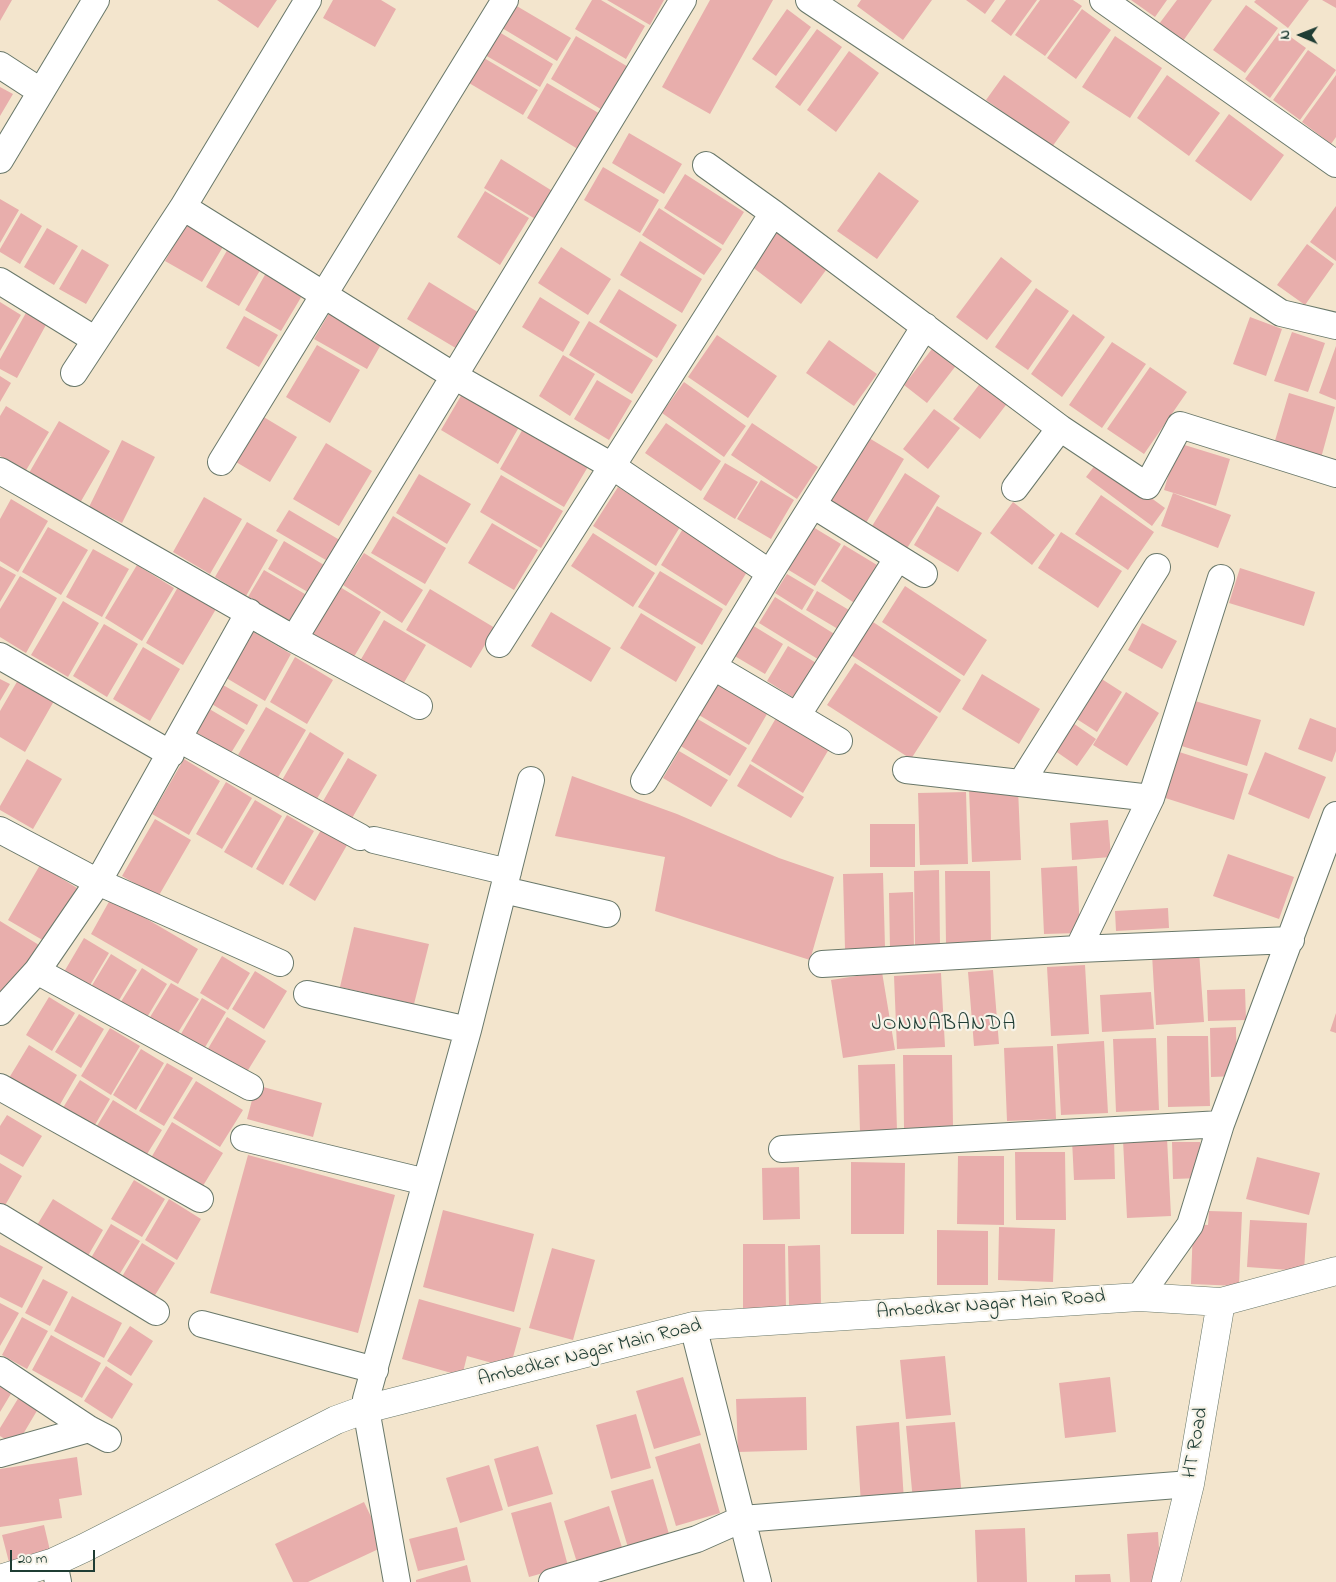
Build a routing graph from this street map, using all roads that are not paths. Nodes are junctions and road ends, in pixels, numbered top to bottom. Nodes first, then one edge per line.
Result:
1 (96, 0) edge
2 (308, 0) edge
3 (505, 0) edge
4 (683, 0) edge
5 (809, 0) edge
6 (1103, 0) edge
7 (0, 65) edge
8 (40, 91) junction
9 (0, 160) edge
10 (1336, 164) edge
11 (706, 165) dead end
12 (183, 208) junction
13 (773, 213) junction
14 (0, 281) edge
15 (324, 295) junction
16 (925, 326) junction
17 (1336, 326) edge
18 (94, 339) junction
19 (74, 373) dead end
20 (454, 376) junction
21 (1060, 428) junction
22 (221, 462) dead end
23 (612, 466) junction
24 (0, 471) edge
25 (1336, 474) edge
26 (1015, 488) dead end
27 (812, 505) junction
28 (897, 559) junction
29 (1157, 567) dead end
30 (770, 573) junction
31 (924, 574) dead end
32 (1220, 578) dead end
33 (249, 612) junction
34 (294, 639) junction
35 (499, 644) dead end
36 (0, 656) edge
37 (714, 667) junction
38 (419, 706) dead end
39 (797, 716) junction
40 (839, 740) dead end
41 (175, 746) junction
42 (906, 770) dead end
43 (532, 780) dead end
44 (644, 781) dead end
45 (1021, 783) junction
46 (1151, 798) junction
47 (1336, 815) edge
48 (0, 830) edge
49 (506, 881) junction
50 (98, 882) junction
51 (607, 914) dead end
52 (1291, 940) junction
53 (1078, 949) junction
54 (280, 963) dead end
55 (822, 964) dead end
56 (37, 971) junction
57 (307, 994) dead end
58 (0, 1012) edge
59 (468, 1030) junction
60 (0, 1087) edge
61 (250, 1087) dead end
62 (1221, 1124) junction
63 (244, 1138) dead end
64 (782, 1149) dead end
65 (426, 1182) junction
66 (200, 1199) dead end
67 (0, 1217) edge
68 (1336, 1271) edge
69 (1139, 1297) junction
70 (1221, 1302) junction
71 (156, 1312) dead end
72 (202, 1324) dead end
73 (693, 1326) junction
74 (0, 1370) edge
75 (374, 1370) junction
76 (366, 1409) junction
77 (0, 1454) edge
78 (1190, 1484) junction
79 (742, 1519) junction
80 (56, 1572) edge
81 (0, 1579) edge
82 (398, 1582) edge
83 (552, 1582) edge
84 (758, 1582) edge
85 (1166, 1582) edge

1 - 8 street
2 - 12 street
3 - 15 street
4 - 20 street
5 - 17 street
6 - 10 street
7 - 8 street
8 - 9 street
11 - 13 street
12 - 15 street
12 - 18 street
13 - 16 street
13 - 23 street
14 - 18 street
15 - 20 street
15 - 22 street
16 - 21 street
16 - 27 street
18 - 19 street
20 - 23 street
20 - 34 street
21 - 25 street
21 - 26 street
23 - 30 street
23 - 35 street
24 - 33 street
27 - 28 street
27 - 30 street
28 - 31 street
28 - 39 street
29 - 45 street
30 - 37 street
32 - 46 street
33 - 34 street
33 - 41 street
34 - 38 street
36 - 41 street
37 - 39 street
37 - 44 street
39 - 40 street
41 - 49 street
41 - 50 street
42 - 45 street
43 - 49 street
45 - 46 street
46 - 53 street
47 - 52 street
48 - 50 street
49 - 51 street
49 - 59 street
50 - 54 street
50 - 56 street
52 - 53 street
52 - 62 street
53 - 55 street
56 - 58 street
56 - 61 street
57 - 59 street
59 - 65 street
60 - 66 street
62 - 64 street
62 - 69 street
63 - 65 street
65 - 75 street
67 - 71 street
68 - 70 street, Ambedkar Nagar Main Road
69 - 70 street, Ambedkar Nagar Main Road
69 - 73 street, Ambedkar Nagar Main Road
70 - 78 street, HT Road
72 - 75 street
73 - 76 street, Ambedkar Nagar Main Road
73 - 79 street
74 - 77 street
75 - 76 street
76 - 80 street, Ambedkar Nagar Main Road
76 - 82 street
78 - 79 street
78 - 85 street, HT Road
79 - 83 street
79 - 84 street
80 - 81 street, Ambedkar Nagar Main Road

